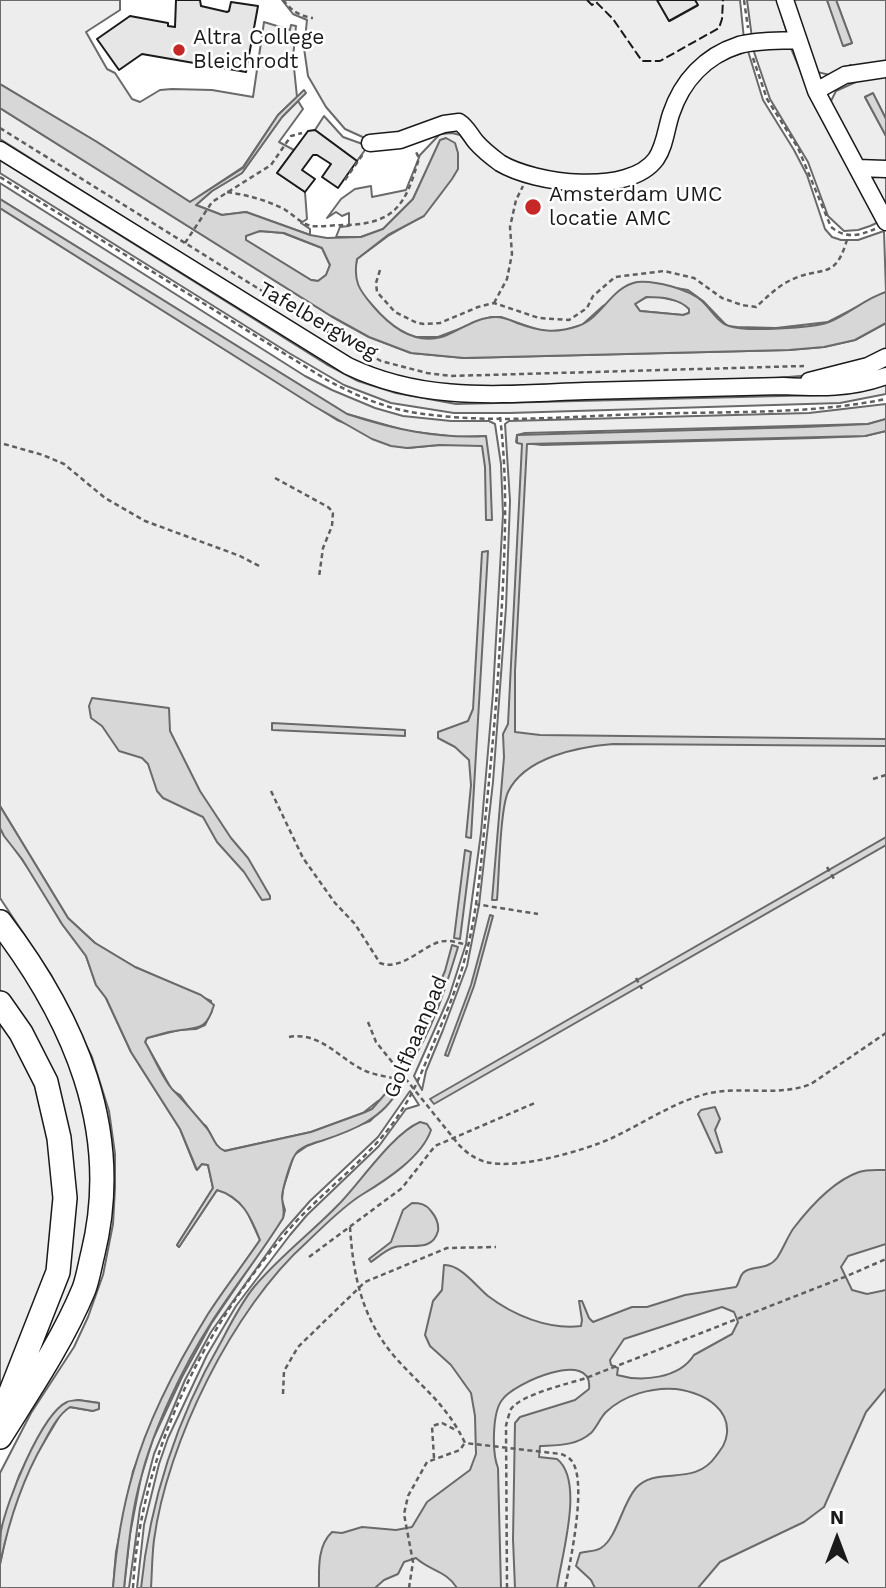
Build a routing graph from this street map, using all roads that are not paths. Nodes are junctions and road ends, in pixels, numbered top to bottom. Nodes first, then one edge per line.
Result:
1 (785, 0) edge
2 (797, 40) junction
3 (886, 69) edge
4 (816, 91) junction
5 (370, 143) road end
6 (0, 150) edge
7 (857, 168) junction
8 (886, 169) edge
9 (881, 226) edge
10 (886, 357) edge
11 (886, 376) edge
12 (783, 386) junction
13 (0, 922) edge
14 (0, 1003) edge
15 (0, 1420) edge
16 (0, 1437) edge

1 - 2 street
2 - 4 street
2 - 5 street
3 - 4 street
4 - 7 street
6 - 12 street, Tafelbergweg
7 - 8 street
7 - 9 street
10 - 12 street, Tafelbergweg
11 - 12 street, Tafelbergweg
13 - 16 highway
14 - 15 highway

